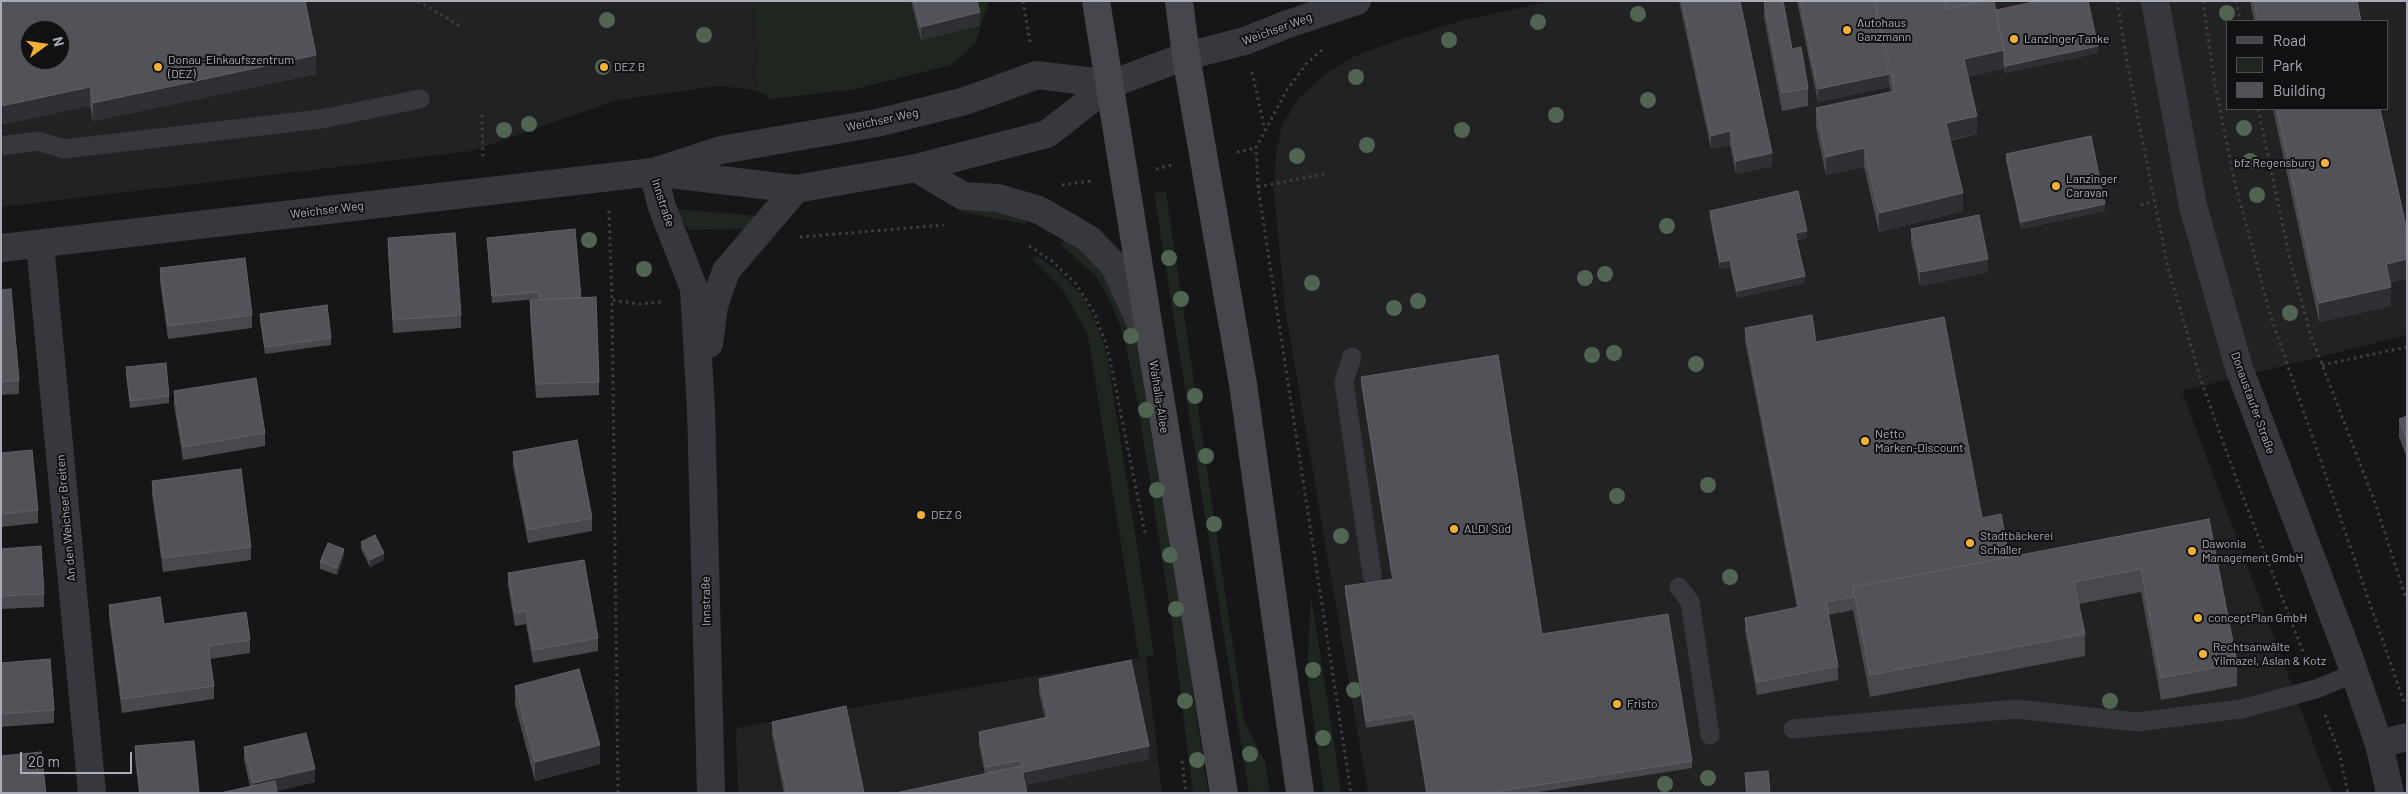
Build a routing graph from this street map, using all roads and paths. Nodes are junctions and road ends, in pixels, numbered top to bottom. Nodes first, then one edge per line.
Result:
1 (418, 1) edge
2 (1022, 1) edge
3 (1096, 1) edge
4 (1179, 1) edge
5 (1357, 1) edge
6 (2155, 1) edge
7 (2203, 1) edge
8 (2236, 1) edge
9 (2240, 20) edge
10 (462, 27) dead end
11 (1328, 45) dead end
12 (1186, 56) junction
13 (1036, 75) junction
14 (1111, 84) junction
15 (420, 99) dead end
16 (2258, 110) edge
17 (482, 115) dead end
18 (1, 146) edge
19 (916, 168) junction
20 (653, 172) junction
21 (1324, 174) dead end
22 (608, 178) junction
23 (1258, 187) junction
24 (796, 189) junction
25 (483, 192) junction
26 (2154, 201) dead end
27 (2141, 205) dead end
28 (951, 226) dead end
29 (754, 237) junction
30 (1025, 243) dead end
31 (40, 244) junction
32 (1, 248) edge
33 (694, 288) junction
34 (612, 300) junction
35 (1151, 346) junction
36 (2407, 347) edge
37 (1352, 357) dead end
38 (2322, 365) junction
39 (701, 410) junction
40 (1146, 536) dead end
41 (1372, 575) dead end
42 (1679, 587) dead end
43 (2407, 600) edge
44 (2355, 673) junction
45 (2407, 711) edge
46 (1793, 729) dead end
47 (1710, 735) dead end
48 (2407, 736) edge
49 (2379, 744) junction
50 (1182, 756) dead end
51 (92, 793) edge
52 (618, 793) edge
53 (711, 793) edge
54 (1186, 793) edge
55 (1224, 793) edge
56 (1300, 793) edge
57 (1351, 793) edge
58 (2390, 793) edge

1 - 10 path
2 - 13 path
3 - 14 main road, Walhalla-Allee
4 - 12 main road
5 - 12 street, Weichser Weg
6 - 44 street, Donaustaufer Straße
7 - 45 path
8 - 9 path
11 - 23 path
12 - 14 street, Weichser Weg
12 - 56 main road
13 - 14 street, Weichser Weg
13 - 20 street, Weichser Weg
14 - 19 street, Weichser Weg
14 - 35 main road, Walhalla-Allee
15 - 18 lane
16 - 38 path
17 - 25 path
19 - 24 street, Weichser Weg
19 - 35 street
20 - 22 street, Weichser Weg
20 - 24 street, Weichser Weg
20 - 33 street, Innstraße
21 - 23 path
22 - 25 street, Weichser Weg
22 - 34 path
23 - 57 path
24 - 29 street, Innstraße
25 - 31 street, Weichser Weg
26 - 27 path
28 - 29 path
29 - 39 street, Innstraße
30 - 40 path
31 - 32 street, Weichser Weg
31 - 51 street, An den Weichser Breiten
33 - 34 path
33 - 39 street, Innstraße
34 - 52 path
35 - 55 main road, Walhalla-Allee
36 - 38 path
37 - 41 lane
38 - 43 path
39 - 53 street, Innstraße
42 - 47 lane
44 - 46 lane
44 - 49 street, Donaustaufer Straße
48 - 49 street
49 - 58 street, Donaustaufer Straße
50 - 54 path

